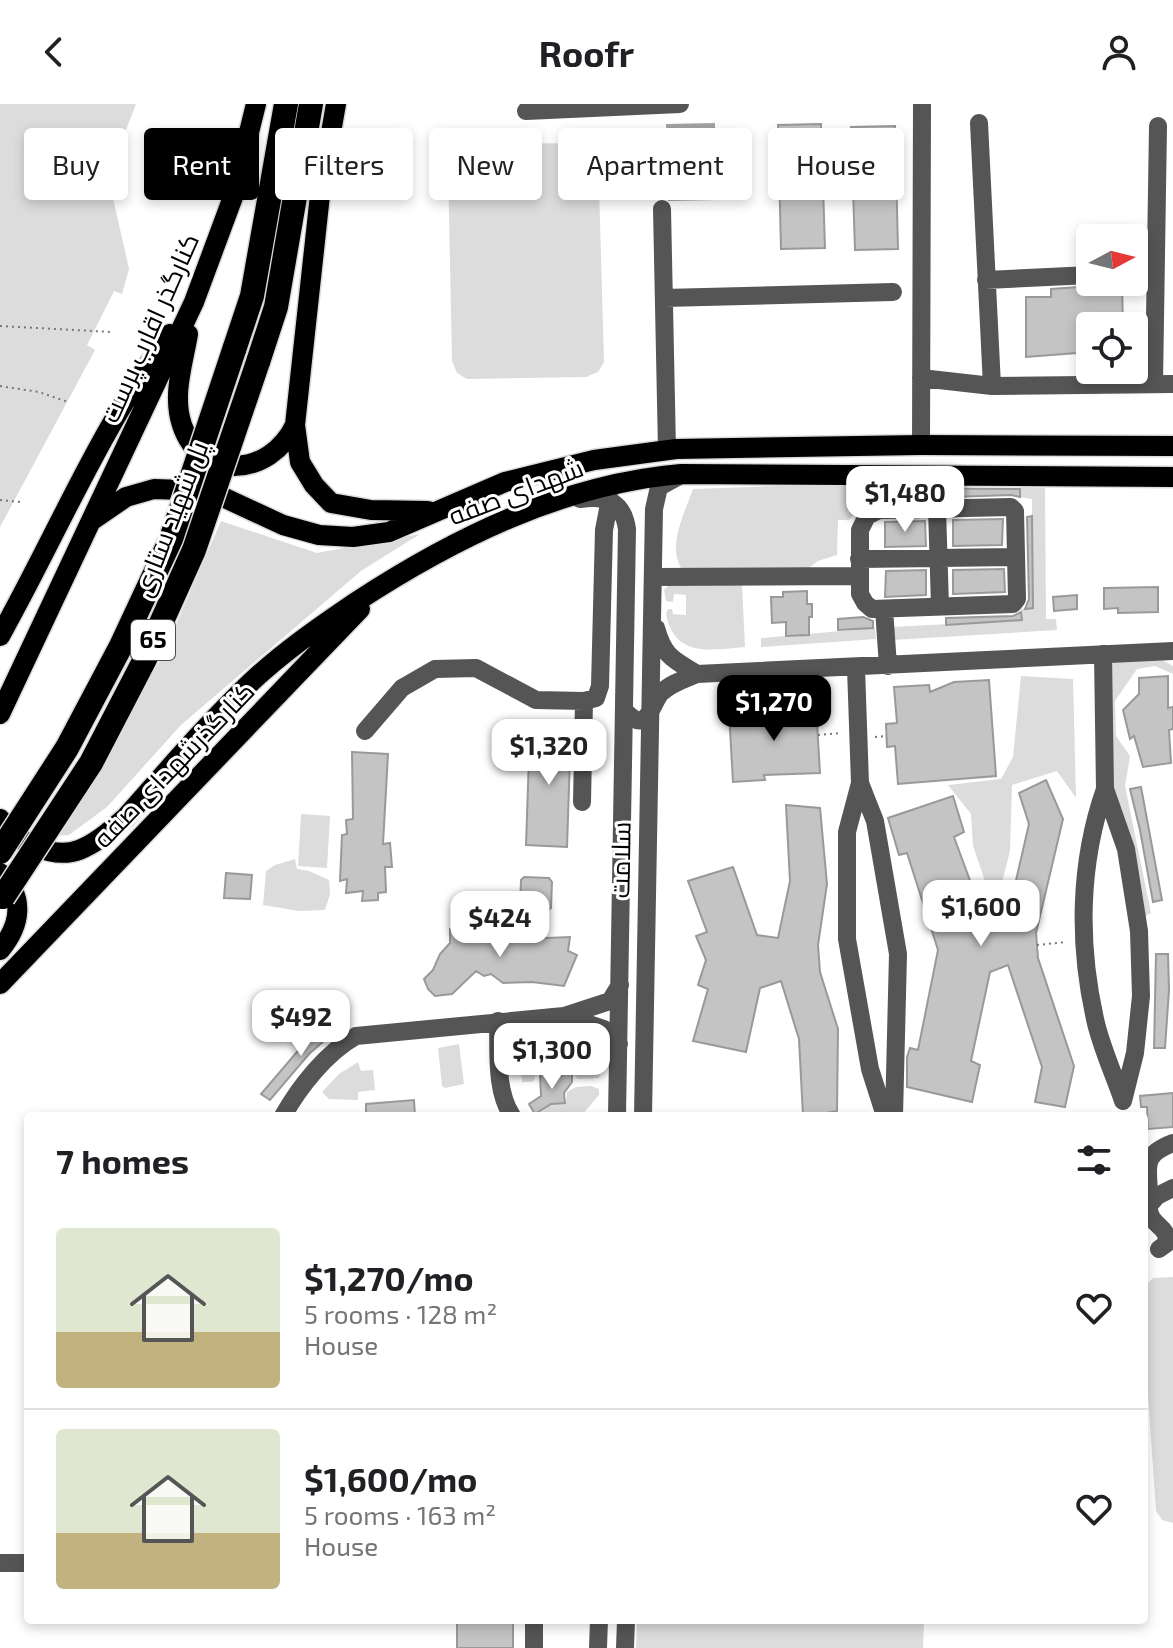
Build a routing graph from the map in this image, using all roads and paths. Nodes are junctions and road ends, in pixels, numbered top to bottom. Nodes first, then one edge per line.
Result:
1 (256, 104) edge
2 (286, 104) edge
3 (311, 104) edge
4 (336, 104) edge
5 (680, 104) edge
6 (922, 104) edge
7 (630, 105) edge
8 (526, 111) dead end
9 (979, 123) dead end
10 (1158, 126) dead end
11 (662, 209) dead end
12 (1076, 276) edge
13 (986, 280) junction
14 (893, 292) dead end
15 (664, 298) junction
16 (194, 302) junction
17 (0, 326) edge
18 (112, 332) dead end
19 (921, 378) junction
20 (1164, 384) edge
21 (0, 386) edge
22 (992, 386) junction
23 (68, 402) dead end
24 (295, 425) junction
25 (921, 445) junction
26 (1167, 446) edge
27 (667, 450) junction
28 (681, 474) junction
29 (1166, 477) edge
30 (610, 499) junction
31 (0, 500) edge
32 (21, 502) dead end
33 (542, 507) junction
34 (937, 509) junction
35 (436, 511) junction
36 (91, 521) junction
37 (627, 529) junction
38 (654, 529) junction
39 (1016, 557) junction
40 (939, 558) junction
41 (859, 567) junction
42 (386, 583) junction
43 (653, 585) junction
44 (626, 595) junction
45 (940, 606) junction
46 (884, 609) junction
47 (653, 616) junction
48 (0, 636) edge
49 (1173, 651) edge
50 (1103, 654) junction
51 (888, 666) junction
52 (856, 668) junction
53 (697, 674) junction
54 (584, 701) junction
55 (625, 711) junction
56 (0, 714) edge
57 (650, 715) junction
58 (365, 731) dead end
59 (858, 732) junction
60 (818, 735) dead end
61 (860, 783) junction
62 (1105, 789) junction
63 (582, 802) dead end
64 (0, 819) edge
65 (0, 852) edge
66 (1, 890) edge
67 (1084, 941) junction
68 (1037, 945) dead end
69 (0, 950) edge
70 (0, 984) edge
71 (620, 985) junction
72 (558, 1017) junction
73 (498, 1021) junction
74 (619, 1044) junction
75 (555, 1067) dead end
76 (1123, 1108) edge
77 (285, 1112) edge
78 (509, 1112) edge
79 (617, 1112) edge
80 (643, 1112) edge
81 (884, 1112) edge
82 (894, 1112) edge
83 (1173, 1143) edge
84 (1148, 1161) edge
85 (1173, 1188) edge
86 (1148, 1207) edge
87 (1159, 1224) edge
88 (1159, 1249) edge
89 (0, 1563) edge
90 (24, 1563) edge
91 (534, 1624) edge
92 (599, 1624) edge
93 (626, 1624) edge
94 (534, 1648) edge
95 (598, 1648) edge
96 (625, 1648) edge

1 - 16 main road, کنارگذر اقارب پرست
2 - 65 highway, پل شهید ستاری / 65, bridge
3 - 66 highway, پل شهید ستاری / 65, bridge
4 - 24 main road
5 - 7 street
6 - 19 street
7 - 8 street
9 - 13 street
10 - 20 street
11 - 15 street
12 - 13 street
13 - 22 street
14 - 15 street
15 - 27 street
16 - 24 main road
16 - 36 main road, کنارگذر اقارب پرست
16 - 48 main road
17 - 18 path
19 - 22 street
19 - 25 street
20 - 22 street
21 - 23 path
24 - 35 main road
25 - 26 main road, شهدای صفه
25 - 27 main road, شهدای صفه
26 - 29 main road
27 - 35 main road, شهدای صفه
28 - 29 main road, شهدای صفه
28 - 33 main road, شهدای صفه
28 - 38 street, سلامت
30 - 33 street
30 - 37 street
30 - 54 street
31 - 32 path
33 - 42 main road, شهدای صفه
34 - 39 street
34 - 40 street
34 - 41 street
35 - 36 main road, شهدای صفه
36 - 56 main road, کنارگذر اقارب پرست
37 - 38 street
37 - 44 street, سلامت
38 - 43 street, سلامت
39 - 40 street
39 - 45 street
40 - 41 street
40 - 45 street
41 - 43 street
41 - 46 street
42 - 64 main road, شهدای صفه
42 - 70 main road, کنارگذرشهدای صفه
43 - 44 street
43 - 47 street, سلامت
44 - 55 street, سلامت
45 - 46 street
46 - 51 street
47 - 53 street
47 - 57 street, سلامت
49 - 50 street
50 - 51 street
50 - 62 street
51 - 52 street
52 - 53 street
52 - 59 street
53 - 57 street
54 - 58 street
54 - 63 street
55 - 57 street
55 - 71 street, سلامت
57 - 80 street, سلامت
59 - 60 path
59 - 61 street
61 - 81 street
61 - 82 street
62 - 67 street
62 - 76 street
66 - 69 main road
67 - 68 path
67 - 76 street
71 - 72 street
71 - 74 street, سلامت
72 - 73 street
72 - 74 street
72 - 75 street
73 - 77 street
73 - 78 street
74 - 79 street, سلامت
83 - 84 street
85 - 86 street
87 - 88 street
89 - 90 street
91 - 94 street
92 - 95 street
93 - 96 street

